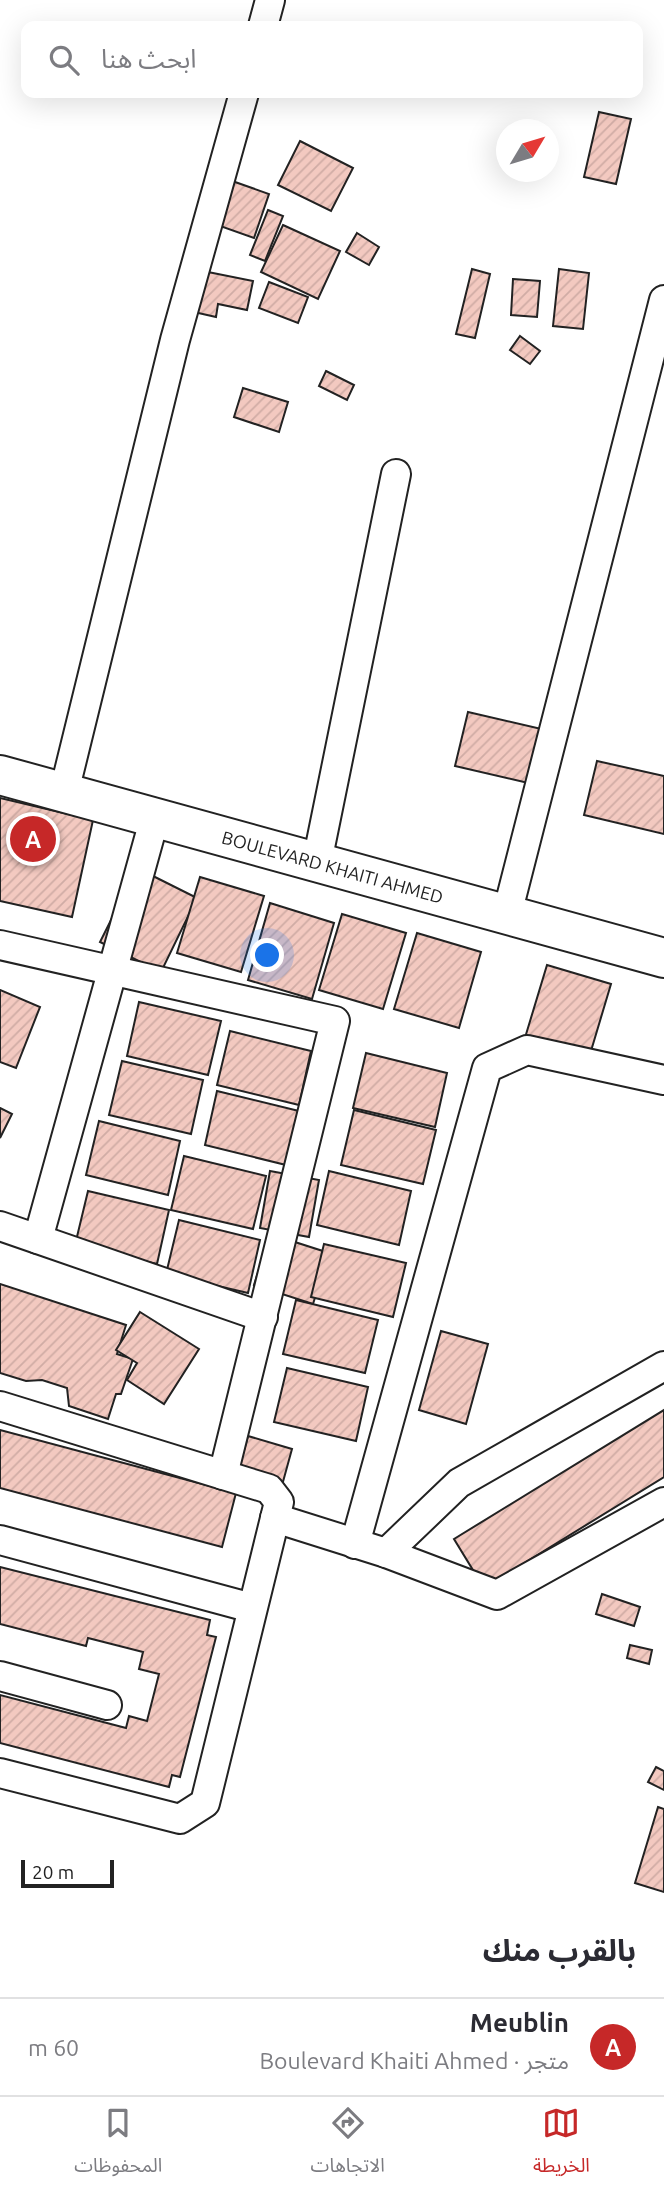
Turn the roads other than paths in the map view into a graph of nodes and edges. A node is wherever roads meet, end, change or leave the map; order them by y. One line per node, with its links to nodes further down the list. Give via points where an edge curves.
1 (270, 0): 2 (street)
2 (264, 21)
3 (243, 98): 7 (street, via 175,340)
4 (664, 299): 10 (street)
5 (396, 474): 9 (street)
6 (0, 775): 7 (highway, BOULEVARD KHAITI AHMED)
7 (64, 792): 8 (highway, BOULEVARD KHAITI AHMED)
8 (155, 817): 9 (highway, BOULEVARD KHAITI AHMED); 13 (street)
9 (317, 862): 10 (highway, BOULEVARD KHAITI AHMED)
10 (507, 914): 12 (highway, BOULEVARD KHAITI AHMED)
11 (0, 945): 13 (street)
12 (664, 958)
13 (111, 971): 16 (street); 17 (street, via 335,1021)
14 (664, 1080): 24 (street, via 527,1050 487,1068)
15 (0, 1226): 16 (street)
16 (38, 1239): 17 (street)
17 (263, 1317): 20 (street)
18 (664, 1366): 25 (street, via 459,1483)
19 (0, 1406): 20 (street)
20 (223, 1475): 22 (street, via 274,1493 279,1502)
21 (664, 1502): 25 (street, via 497,1595)
22 (275, 1518): 24 (street); 26 (street)
23 (0, 1540): 26 (street)
24 (355, 1544): 25 (street)
25 (386, 1553)
26 (253, 1608): 29 (street, via 205,1802 195,1812 180,1819)
27 (0, 1676): 28 (street)
28 (107, 1705)
29 (0, 1773)

